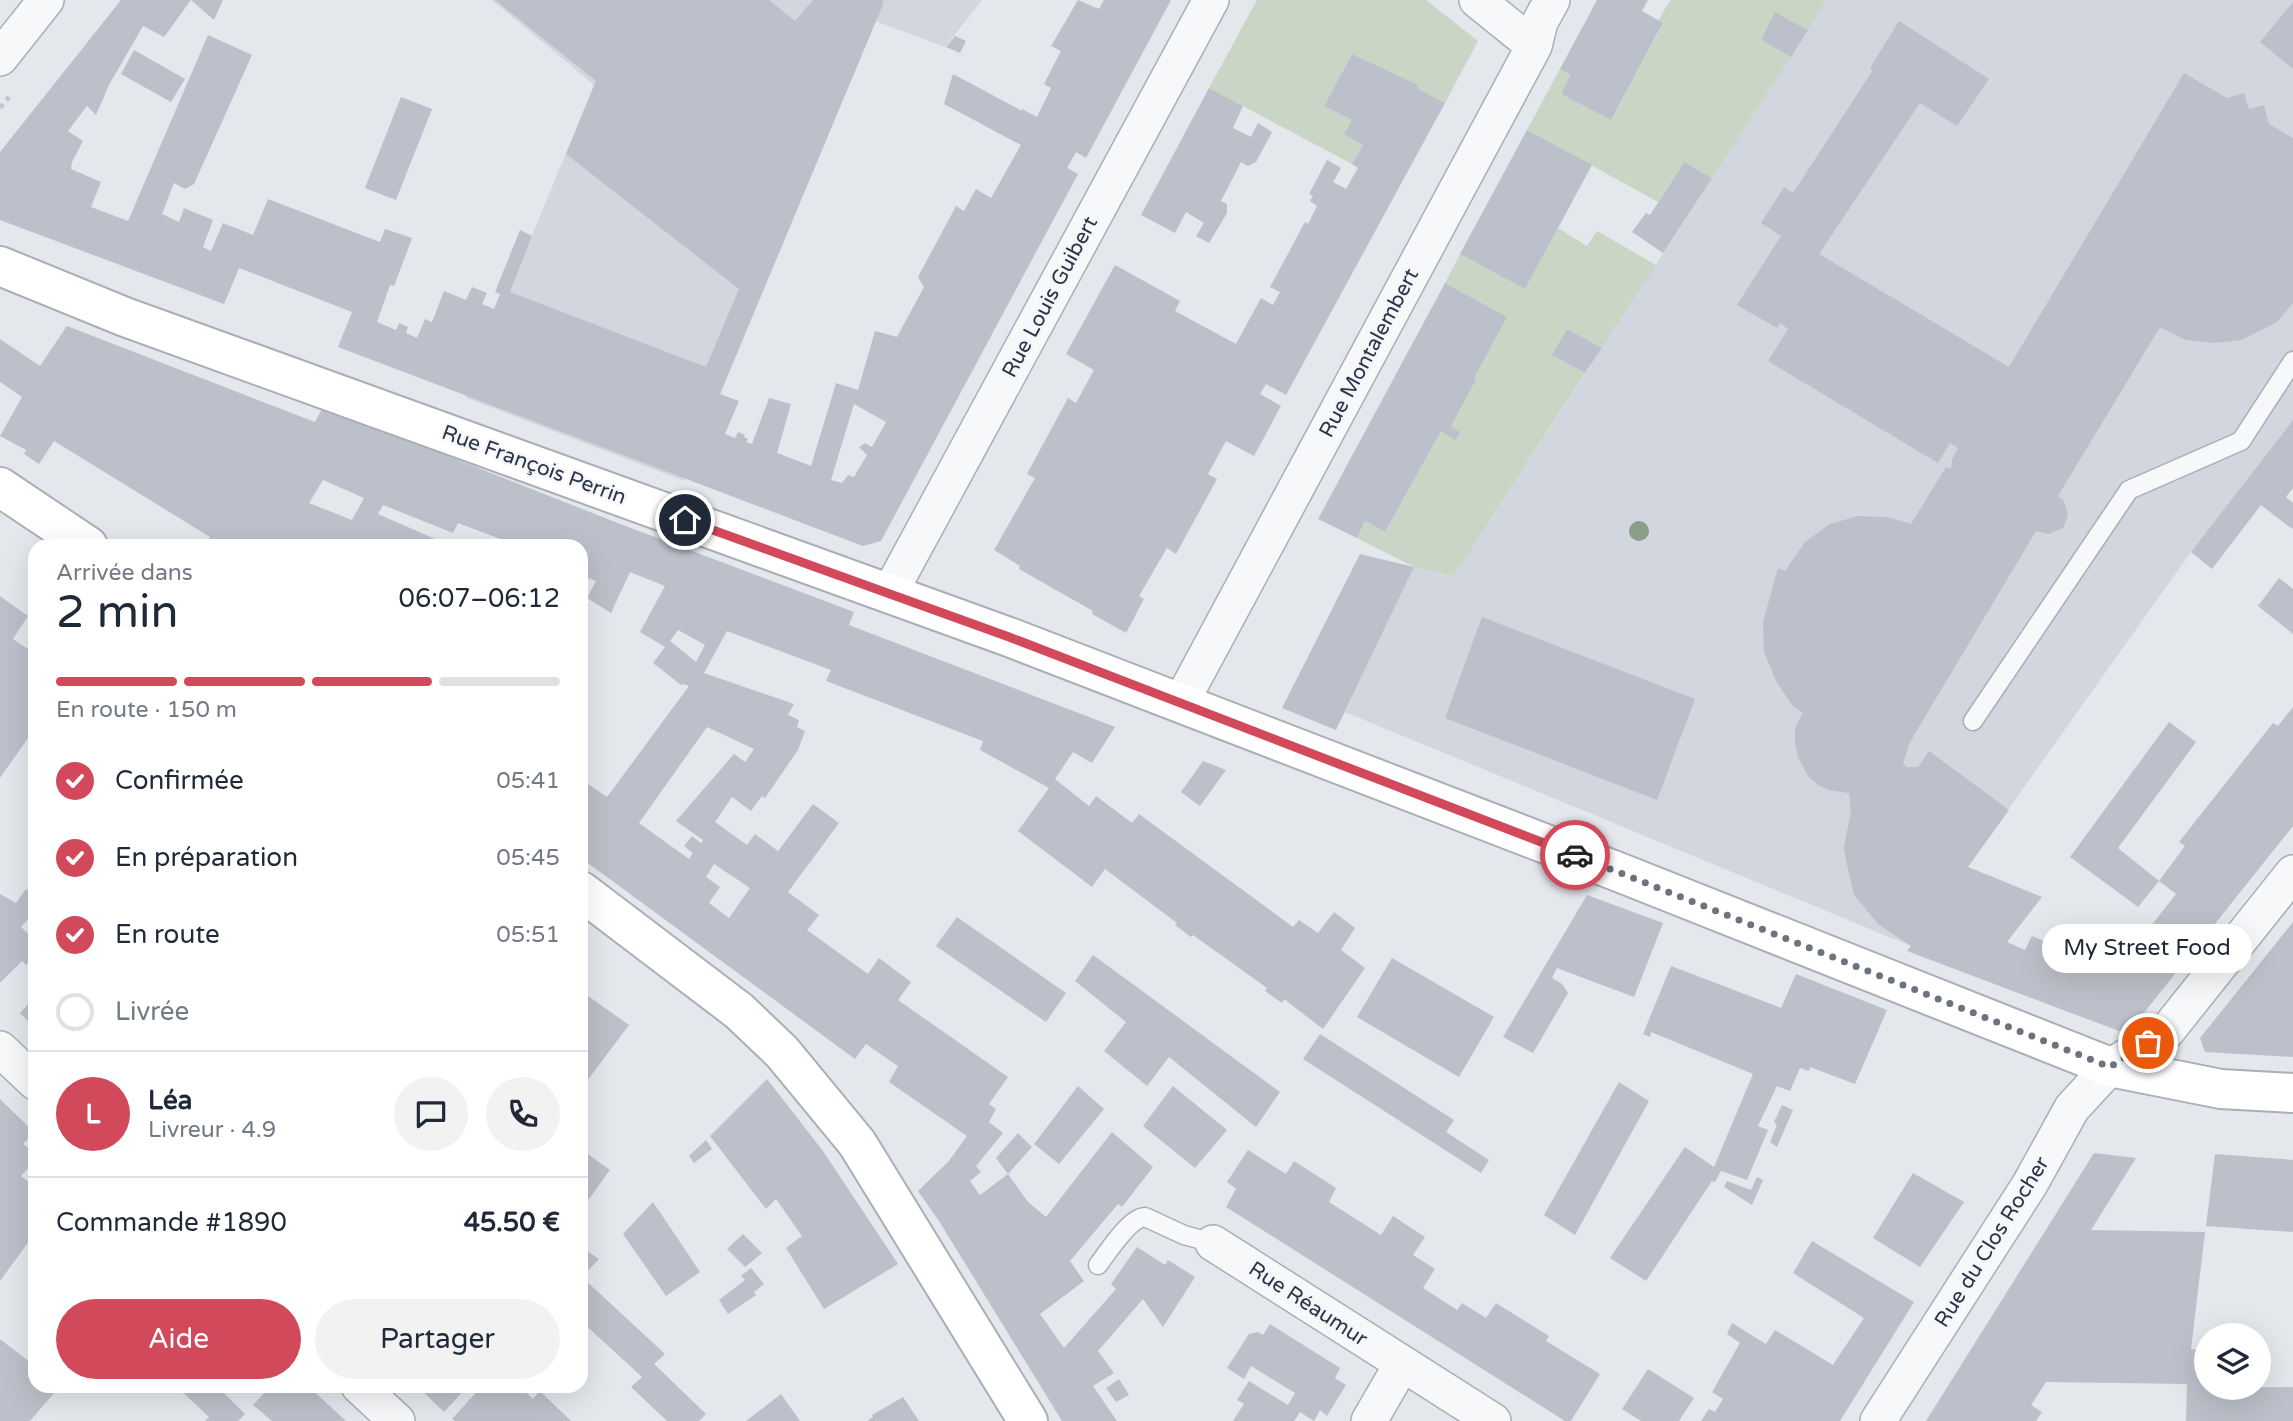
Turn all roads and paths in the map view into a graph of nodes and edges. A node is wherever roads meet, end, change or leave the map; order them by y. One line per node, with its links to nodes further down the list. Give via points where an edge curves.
1 (46, 0): 6 (street)
2 (1211, 0): 11 (street, Rue Louis Guibert)
3 (1478, 0): 5 (street)
4 (1552, 0): 5 (street, Rue Montalembert)
5 (1534, 46): 12 (street, Rue Montalembert)
6 (0, 58)
7 (0, 267): 11 (main road, Rue François Perrin, via 125,317)
8 (2293, 360): 13 (lane, via 2241,441 2129,491)
9 (0, 487): 10 (main road)
10 (78, 539)
11 (889, 594): 12 (main road, Rue François Perrin)
12 (1180, 704): 17 (main road, Rue François Perrin)
13 (1973, 721)
14 (2293, 873): 17 (street, Rue du Clos Rocher, via 2167,1031)
15 (588, 896): 25 (main road, via 739,1011 782,1052 857,1143)
16 (0, 1049): 18 (street)
17 (2110, 1067): 19 (main road, Rue François Perrin, via 2221,1089); 28 (street, Rue du Clos Rocher, via 2073,1108 2030,1184)
18 (28, 1075)
19 (2293, 1093)
20 (1213, 1243): 21 (lane, via 1139,1217); 22 (street, Rue Réaumur)
21 (1098, 1265)
22 (1402, 1364): 26 (street); 27 (street, Rue Réaumur)
23 (367, 1393): 24 (street)
24 (397, 1421)
25 (1028, 1421)
26 (1369, 1421)
27 (1493, 1421)
28 (1878, 1421)

